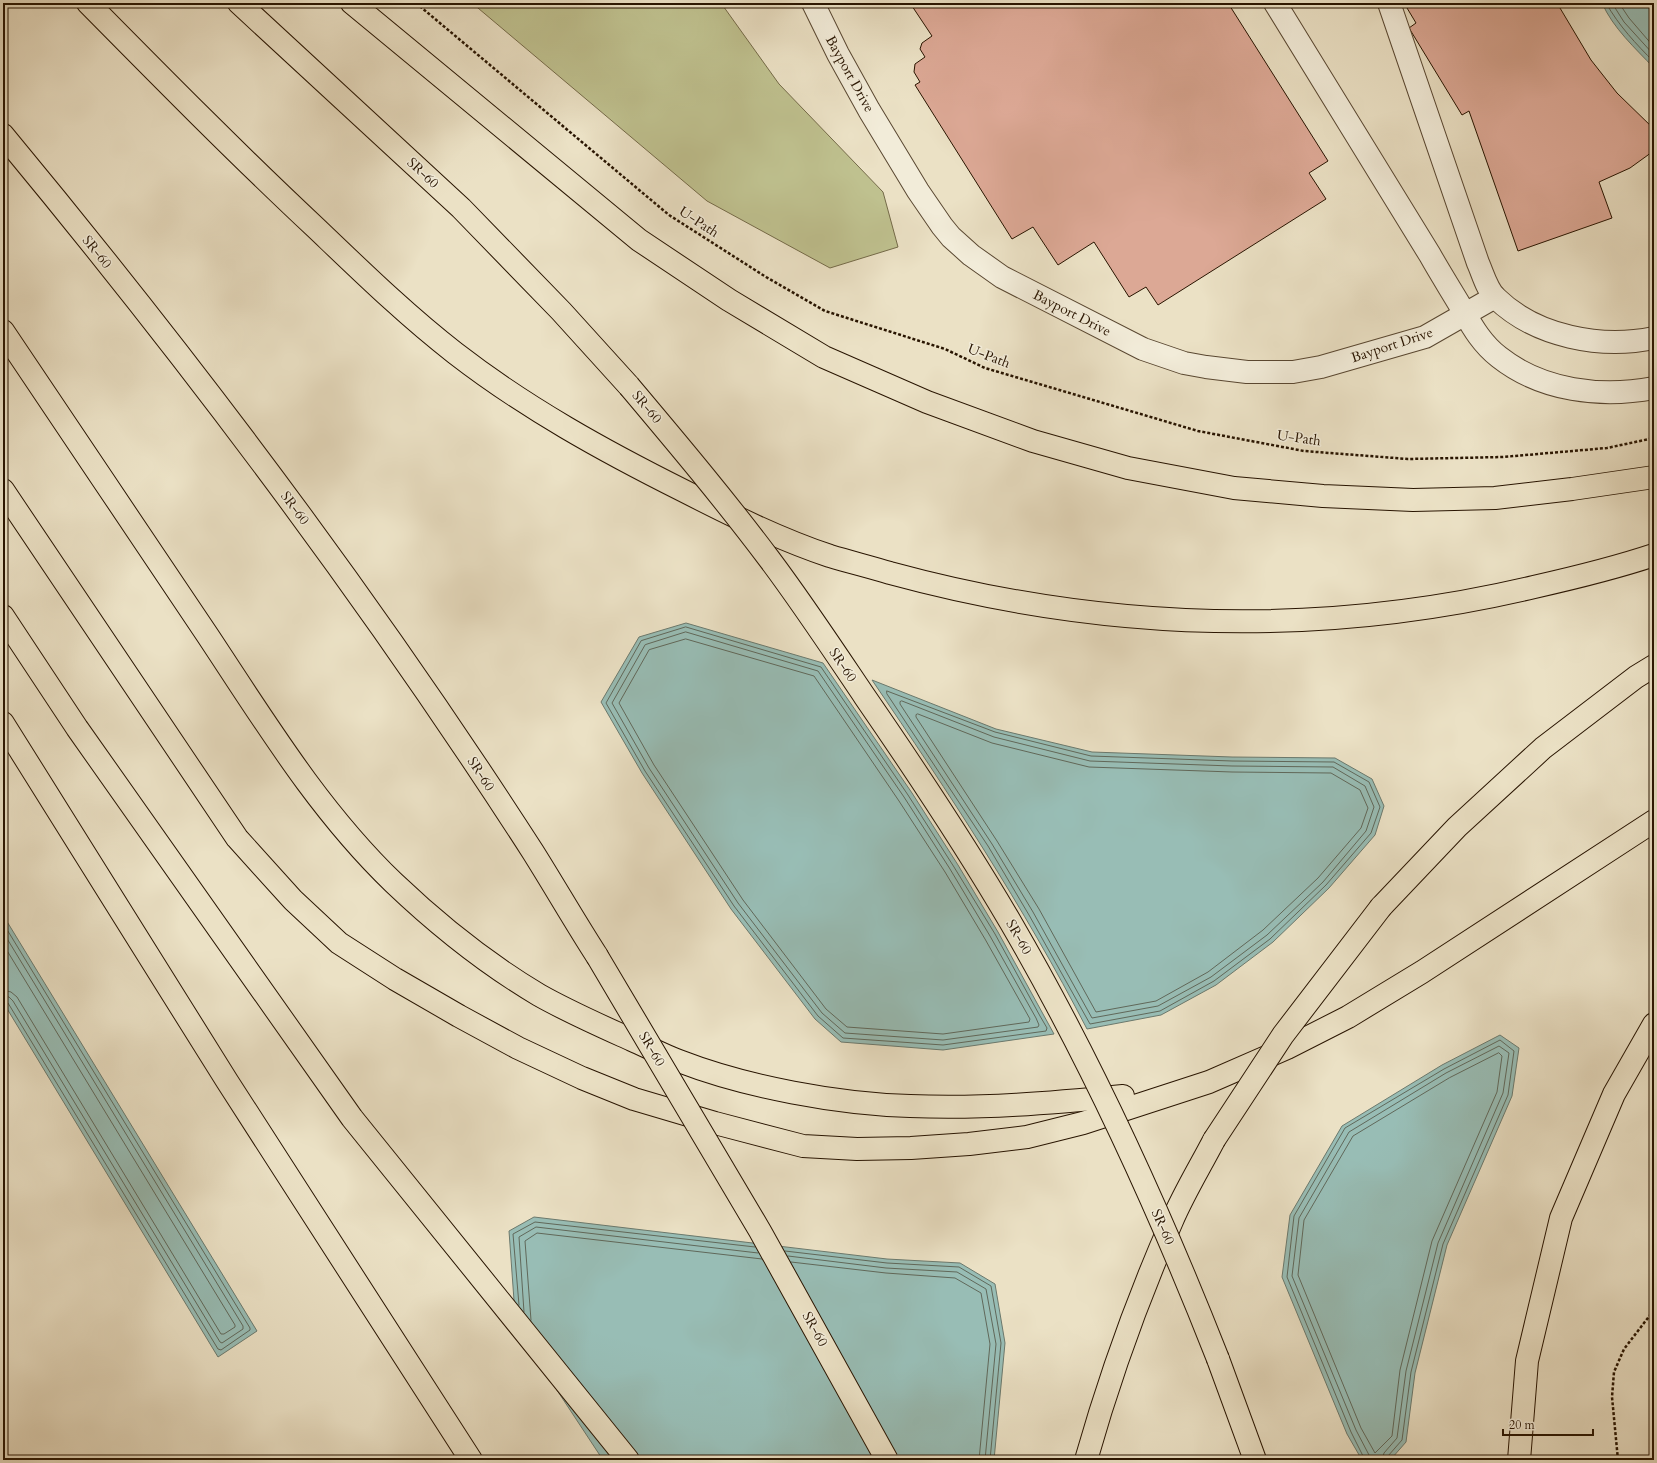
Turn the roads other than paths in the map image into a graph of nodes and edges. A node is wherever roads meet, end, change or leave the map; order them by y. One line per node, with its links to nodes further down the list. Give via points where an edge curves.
1 (88, 3): 15 (highway, via 225,142 395,304 456,354 568,430 621,460 772,534 831,556 931,584 1063,609 1134,618 1267,621 1413,611 1505,594 1624,565)
2 (239, 3): 26 (highway, SR-60 / SR-60, bridge, via 461,208 561,311 630,386 770,560 925,784 1012,924 1051,994 1130,1152 1168,1237 1218,1358)
3 (352, 3): 13 (highway, via 640,240 728,300 824,356 934,405 1033,441 1120,466 1234,488 1323,496 1413,500 1495,498)
4 (812, 3): 9 (street, Bayport Drive, via 869,110 922,197 951,236 971,255 1002,277 1130,343 1177,361 1206,367 1247,372 1293,372 1321,367 1425,337)
5 (1275, 3): 9 (street)
6 (1389, 3): 8 (street, via 1478,263)
7 (3, 135): 24 (highway, SR-60 / SR-60, bridge, via 237,430 311,529 459,741 597,956 760,1231)
8 (1495, 297): 9 (street, Bayport Drive); 11 (street, via 1529,322 1574,338 1636,342)
9 (1465, 315): 12 (street, via 1473,330 1488,348 1513,367 1542,381 1586,392 1633,392)
10 (3, 330): 21 (highway, via 263,722 338,822 388,878 454,936 539,995 586,1020 679,1061 719,1075 782,1090 843,1100 906,1106 976,1107 1148,1093)
11 (1654, 338)
12 (1654, 388)
13 (1654, 477)
14 (3, 490): 21 (highway, via 237,838 292,900 339,943 395,979 518,1048 582,1078 642,1101 715,1123 803,1146 857,1149 969,1144 1027,1137 1084,1123)
15 (1654, 555)
16 (3, 616): 23 (highway, via 77,728 352,1118)
17 (1654, 666): 25 (highway, bridge, via 1543,748 1457,827 1381,907 1283,1035 1214,1140 1172,1220 1137,1307 1098,1416)
18 (3, 723): 22 (highway, via 227,1081)
19 (1654, 821): 21 (highway, via 1422,972 1348,1017 1287,1048)
20 (1654, 1024): 27 (highway, via 1614,1094 1562,1218 1527,1361)
21 (1209, 1082)
22 (472, 1460)
23 (628, 1460)
24 (887, 1460)
25 (1086, 1460)
26 (1255, 1460)
27 (1519, 1460)

